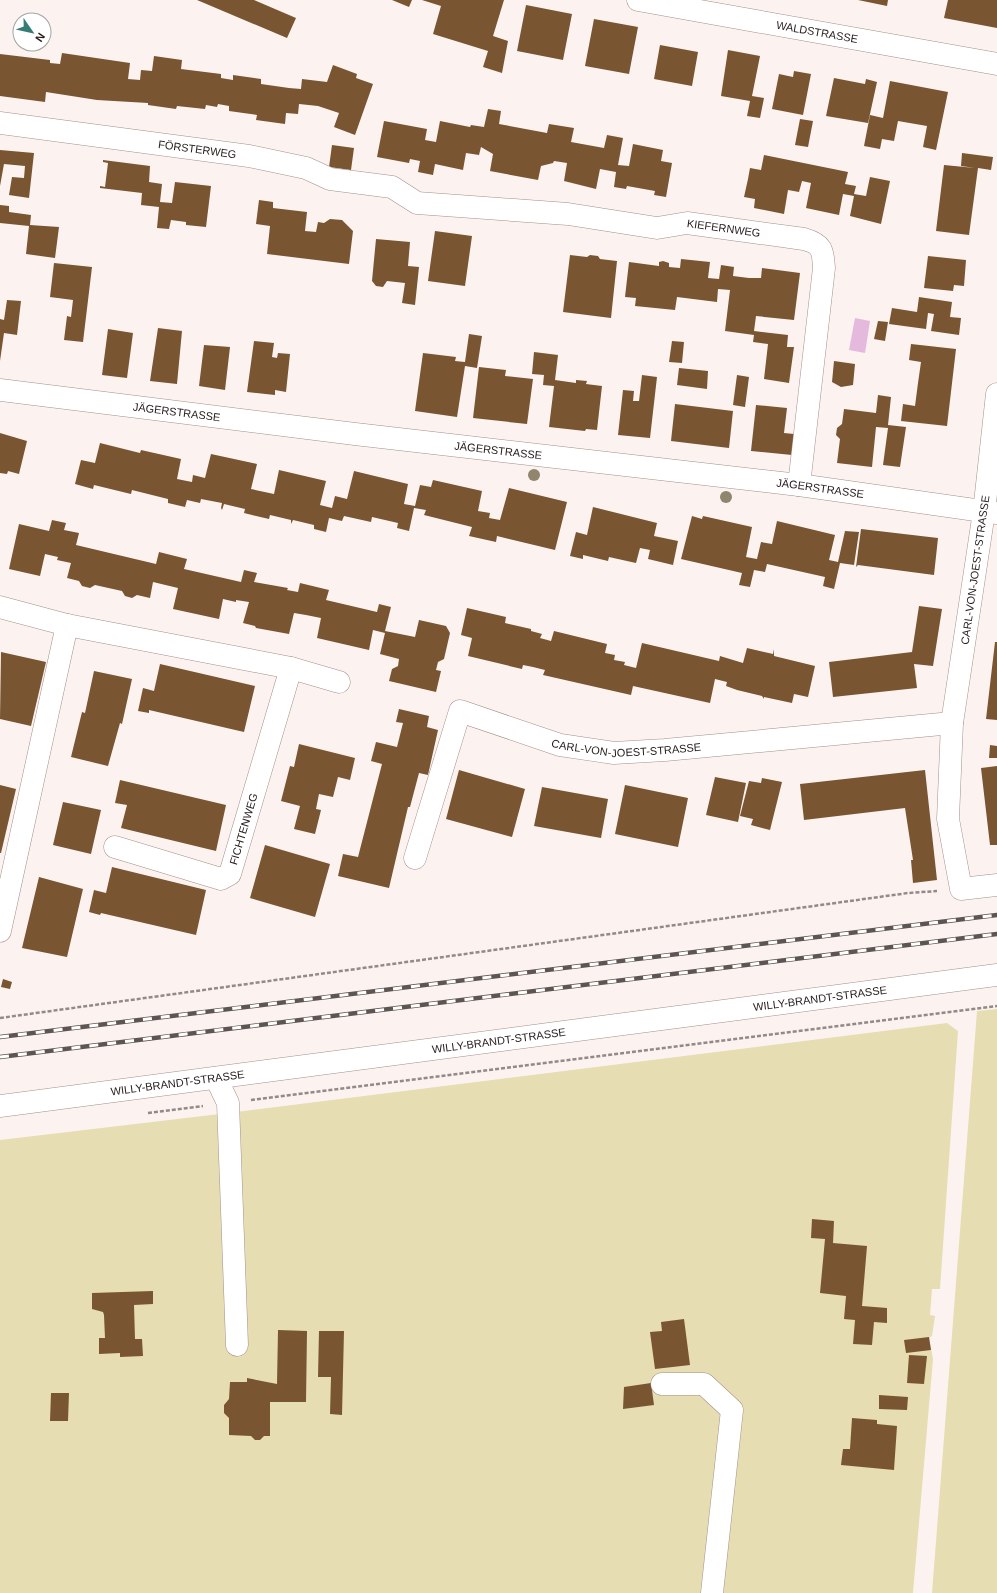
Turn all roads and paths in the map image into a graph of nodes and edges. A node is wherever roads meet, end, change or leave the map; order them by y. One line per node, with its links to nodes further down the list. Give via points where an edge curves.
1 (638, 0): 2 (street, WALDSTRASSE)
2 (997, 64)
3 (0, 123): 4 (street, FÖRSTERWEG, via 249,156 306,168 330,179)
4 (392, 187): 7 (street, KIEFERNWEG, via 417,203 568,214 657,228 687,223 814,242 824,256 824,268)
5 (0, 390): 7 (street, JÄGERSTRASSE)
6 (997, 394): 8 (street, CARL-VON-JOEST-STRASSE)
7 (799, 485): 8 (street, JÄGERSTRASSE)
8 (990, 512): 13 (street, CARL-VON-JOEST-STRASSE)
9 (0, 607): 10 (street)
10 (66, 625): 11 (street); 18 (street)
11 (292, 668): 12 (street); 14 (street, FICHTENWEG, via 230,874 220,879)
12 (339, 682)
13 (952, 723): 15 (street, CARL-VON-JOEST-STRASSE, via 614,753 560,745 460,711); 16 (street, CARL-VON-JOEST-STRASSE, via 948,818 961,889)
14 (115, 847)
15 (415, 858)
16 (997, 885)
17 (908, 893): 21 (path)
18 (0, 931)
19 (997, 975): 22 (street, WILLY-BRANDT-STRASSE)
20 (997, 1006): 23 (path)
21 (0, 1018)
22 (216, 1078): 23 (street); 24 (street, WILLY-BRANDT-STRASSE)
23 (228, 1103): 25 (path); 26 (street)
24 (0, 1106)
25 (141, 1114)
26 (237, 1345)
27 (662, 1384): 28 (street, via 704,1384 732,1410)
28 (712, 1593)

